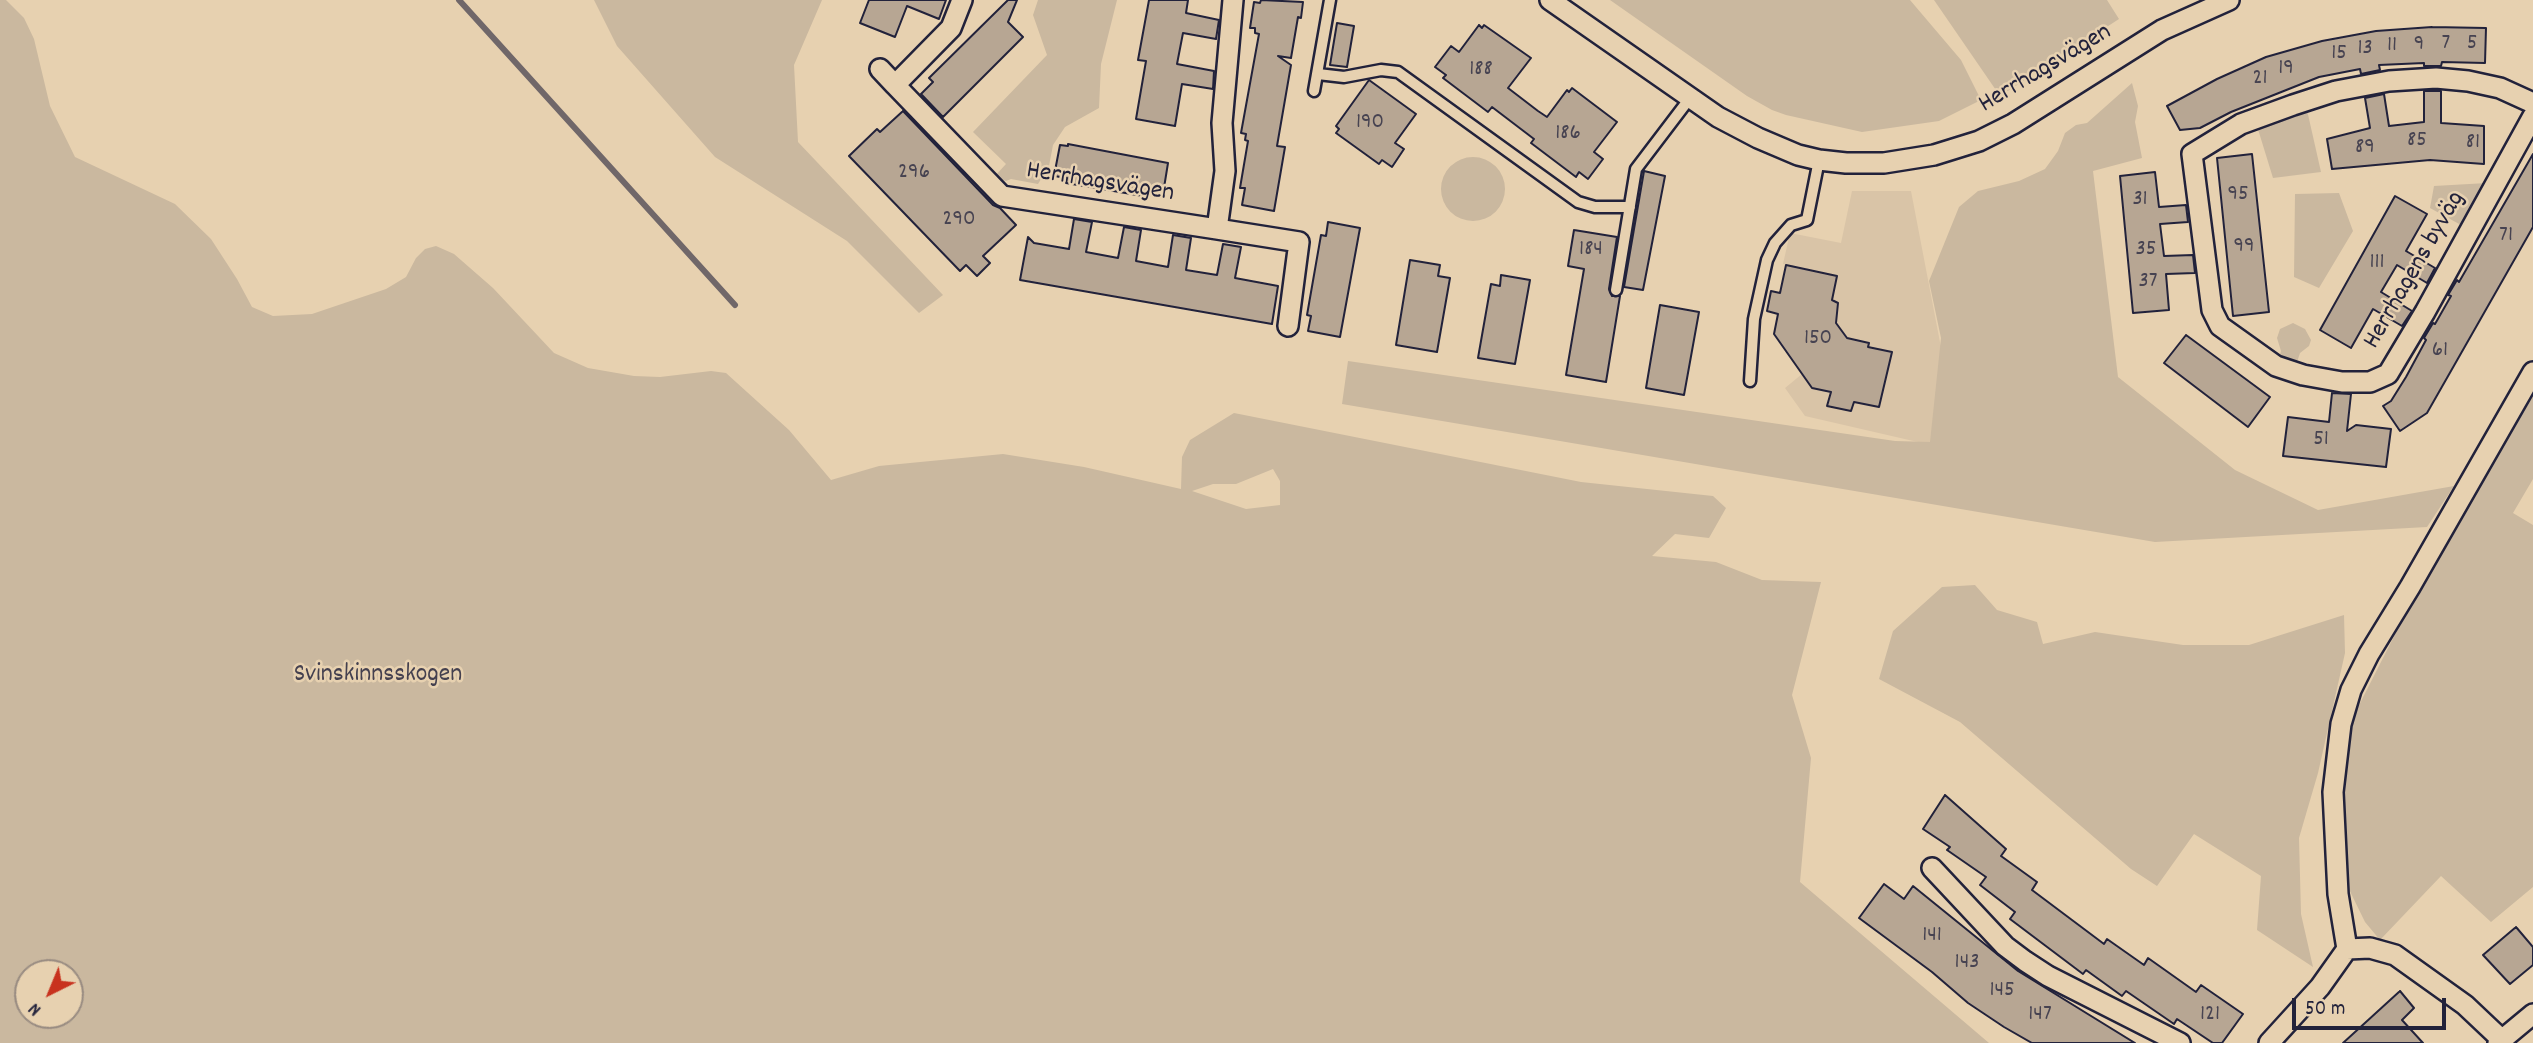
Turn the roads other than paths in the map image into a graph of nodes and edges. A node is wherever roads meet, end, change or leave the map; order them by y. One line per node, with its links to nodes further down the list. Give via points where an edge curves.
1 (962, 0): 8 (street, via 951,28)
2 (1233, 0): 15 (street, via 1222,123 1225,171)
3 (1330, 0): 7 (lane)
4 (1550, 0): 10 (street, Herrhagsvägen)
5 (2229, 0): 13 (street, Herrhagsvägen, via 2162,30 1979,141 1884,163)
6 (880, 69): 8 (street, Herrhagsvägen)
7 (1318, 74): 9 (lane); 14 (lane, via 1344,77 1394,70 1578,202 1595,208)
8 (895, 85): 15 (street, Herrhagsvägen, via 1002,195)
9 (1314, 91)
10 (1690, 98): 13 (street, Herrhagsvägen, via 1758,138); 14 (lane, via 1636,169)
11 (2533, 103): 12 (street, Herrhagens byväg, via 2500,88 2468,81 2389,81 2336,91 2241,124 2192,153 2212,310 2220,326 2276,366 2303,376 2370,382 2388,374)
12 (2533, 116)
13 (1818, 160): 19 (lane, via 1807,220 1791,225 1767,260 1754,319)
14 (1630, 207): 16 (lane)
15 (1217, 229): 17 (street, Herrhagsvägen, via 1299,242)
16 (1616, 290)
17 (1288, 326)
18 (2533, 372): 21 (street, via 2351,690 2341,724 2333,792 2338,894)
19 (1750, 382)
20 (1932, 868): 24 (street, via 2005,946 2025,961)
21 (2347, 949): 23 (street, via 2370,948 2395,955 2465,1005); 25 (street)
22 (2533, 1014): 23 (street)
23 (2500, 1041)
24 (2180, 1043)
25 (2269, 1043)

